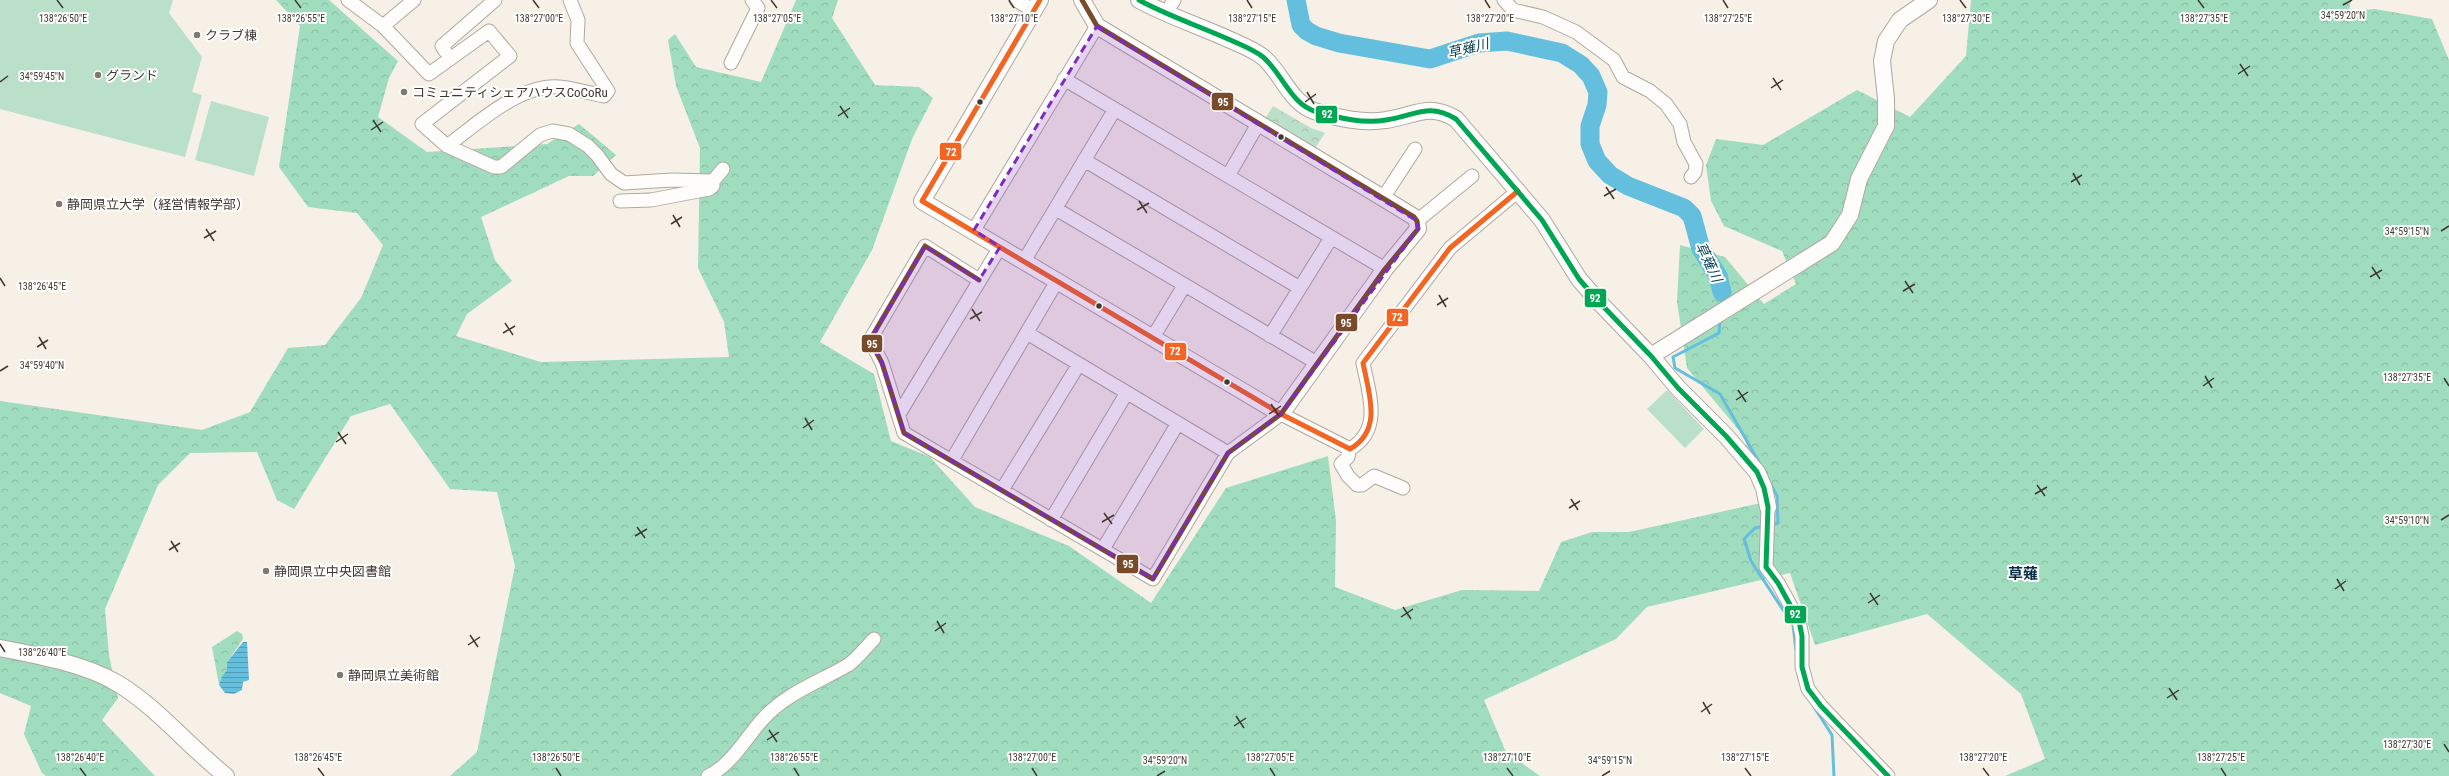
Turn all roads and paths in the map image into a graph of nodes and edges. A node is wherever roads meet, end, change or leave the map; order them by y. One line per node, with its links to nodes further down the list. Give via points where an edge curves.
1 (348, 0): 13 (street)
2 (414, 0): 13 (street)
3 (495, 0): 15 (street, via 442,46)
4 (570, 0): 20 (street, via 578,20 577,43 608,91 604,96 557,87 533,90 504,104)
5 (752, 0): 16 (street, via 758,8)
6 (1016, 0): 11 (street)
7 (1082, 0): 14 (street)
8 (1139, 0): 12 (street)
9 (1504, 0): 26 (street, via 1513,10 1542,17 1576,32 1614,60 1623,77 1650,91 1666,104 1680,124 1684,142 1696,164)
10 (1929, 0): 45 (street, via 1900,20 1886,41 1882,62 1886,126 1859,179 1850,215 1832,243)
11 (1037, 6): 33 (street, via 922,201)
12 (1171, 6): 28 (street, via 1262,56 1295,98 1302,105 1316,111 1353,120 1386,120 1430,109 1446,113 1460,124)
13 (383, 26): 20 (street, via 429,74 489,31 510,56 422,124)
14 (1097, 26): 17 (street); 19 (street)
15 (445, 51)
16 (731, 63)
17 (1064, 79): 18 (street); 33 (street)
18 (1115, 109): 22 (street); 24 (street)
19 (1258, 124): 24 (street); 29 (street)
20 (447, 146): 27 (street, via 494,167 501,167 540,135 552,131 569,134 588,146 611,174 624,183)
21 (1415, 149): 29 (street)
22 (1084, 160): 31 (street); 41 (street)
23 (722, 170): 27 (street)
24 (1228, 176): 34 (street)
25 (1472, 176): 32 (street)
26 (1691, 177)
27 (713, 181): 30 (street, via 713,186 709,189 652,200)
28 (1518, 191): 45 (street, via 1542,220 1580,279); 52 (street, via 1450,248 1363,363 1372,409 1370,424 1361,443)
29 (1384, 198): 32 (street)
30 (620, 202)
31 (1056, 209): 36 (street); 40 (street)
32 (1418, 221): 37 (street, via 1418,228)
33 (974, 230): 35 (street)
34 (1331, 238): 37 (street); 41 (street)
35 (1000, 247): 36 (street); 38 (street)
36 (1024, 261): 39 (street)
37 (1385, 269): 46 (street)
38 (979, 280): 49 (street); 49 (street, via 924,246 870,340 882,363)
39 (1057, 281): 42 (street); 44 (street)
40 (1184, 286): 43 (street); 44 (street)
41 (1300, 288): 43 (street)
42 (1027, 332): 47 (street); 54 (street)
43 (1270, 336): 46 (street)
44 (1153, 337): 50 (street)
45 (1651, 356): 57 (street, via 1757,472 1764,488)
46 (1317, 363): 50 (street)
47 (1079, 364): 48 (street); 56 (street)
48 (1126, 394): 51 (street); 58 (street)
49 (899, 414): 54 (street, via 904,433)
50 (1281, 414): 52 (street); 53 (street)
51 (1178, 423): 53 (street); 59 (street)
52 (1350, 449): 55 (street, via 1348,457 1341,464 1348,476 1358,485 1374,476)
53 (1228, 452): 59 (street, via 1153,579)
54 (952, 460): 56 (street)
55 (1403, 488)
56 (1002, 490): 58 (street)
57 (1768, 508): 64 (street, via 1766,567 1786,595 1799,622 1804,681 1821,706)
58 (1052, 520): 59 (street)
59 (1103, 549)
60 (874, 640): 63 (street, via 849,664 785,699 763,718 742,746)
61 (0, 648): 62 (street, via 79,668 116,682)
62 (226, 776)
63 (708, 776)
64 (1888, 776)

